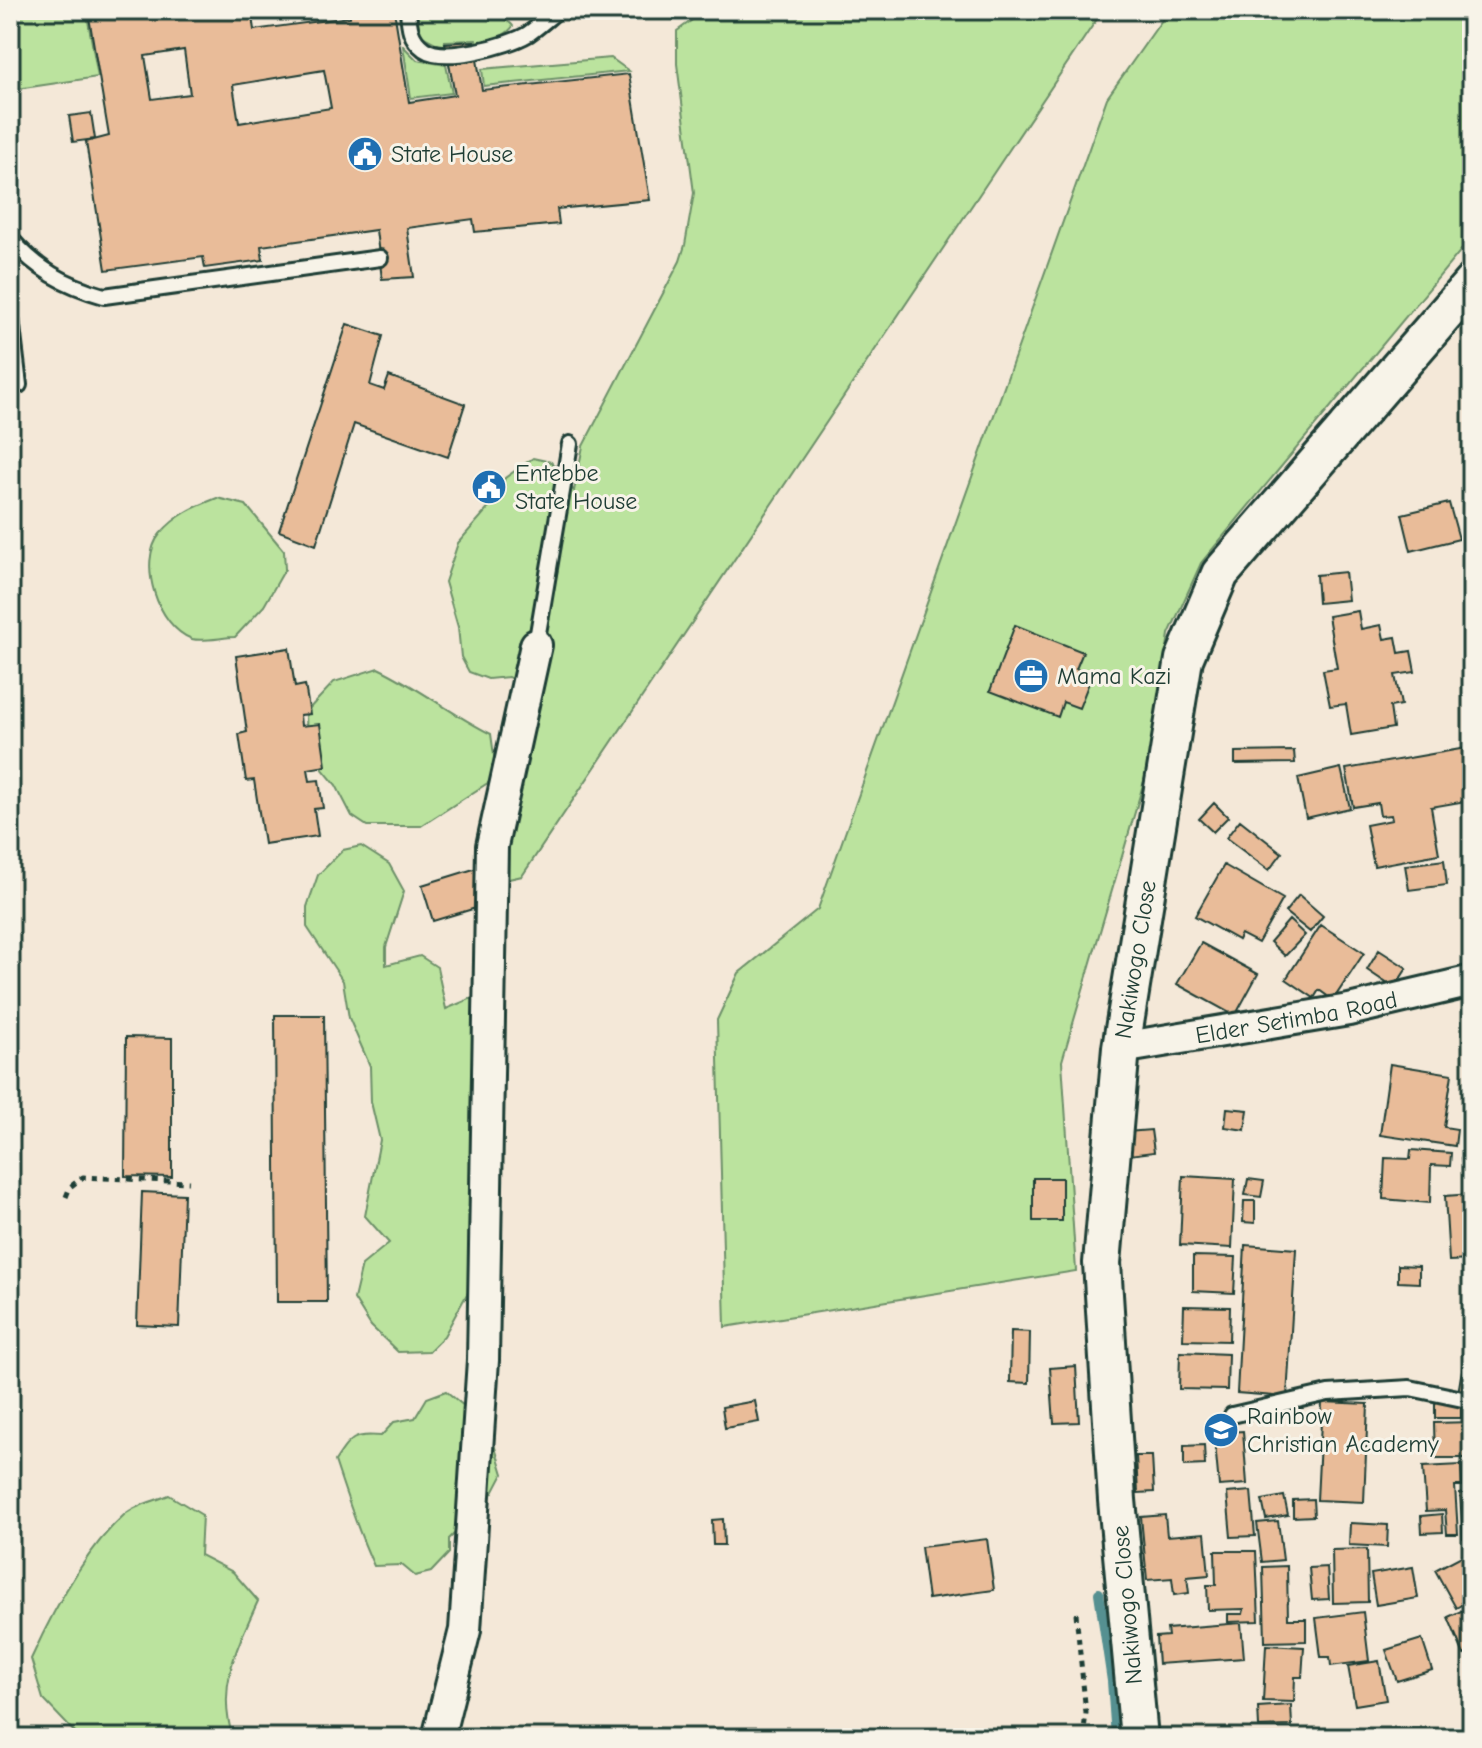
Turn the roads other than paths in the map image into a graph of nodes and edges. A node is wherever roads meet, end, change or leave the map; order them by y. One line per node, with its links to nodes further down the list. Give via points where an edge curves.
1 (408, 10): 2 (lane, via 416,42 433,54 447,54 505,45)
2 (558, 10)
3 (10, 238): 4 (lane, via 45,271 71,287 104,296)
4 (380, 258)
5 (1472, 283): 11 (street, Nakiwogo Close, via 1220,574 1200,616 1184,659)
6 (10, 310): 7 (lane)
7 (19, 385)
8 (570, 444): 9 (lane)
9 (536, 645): 14 (street, via 492,846 483,1360 465,1630)
10 (1472, 981): 11 (street, Elder Setimba Road, via 1349,1010)
11 (1121, 1048): 15 (street, Nakiwogo Close, via 1102,1263)
12 (1472, 1401): 13 (lane, via 1410,1388 1342,1392)
13 (1232, 1415)
14 (438, 1738)
15 (1139, 1738)

